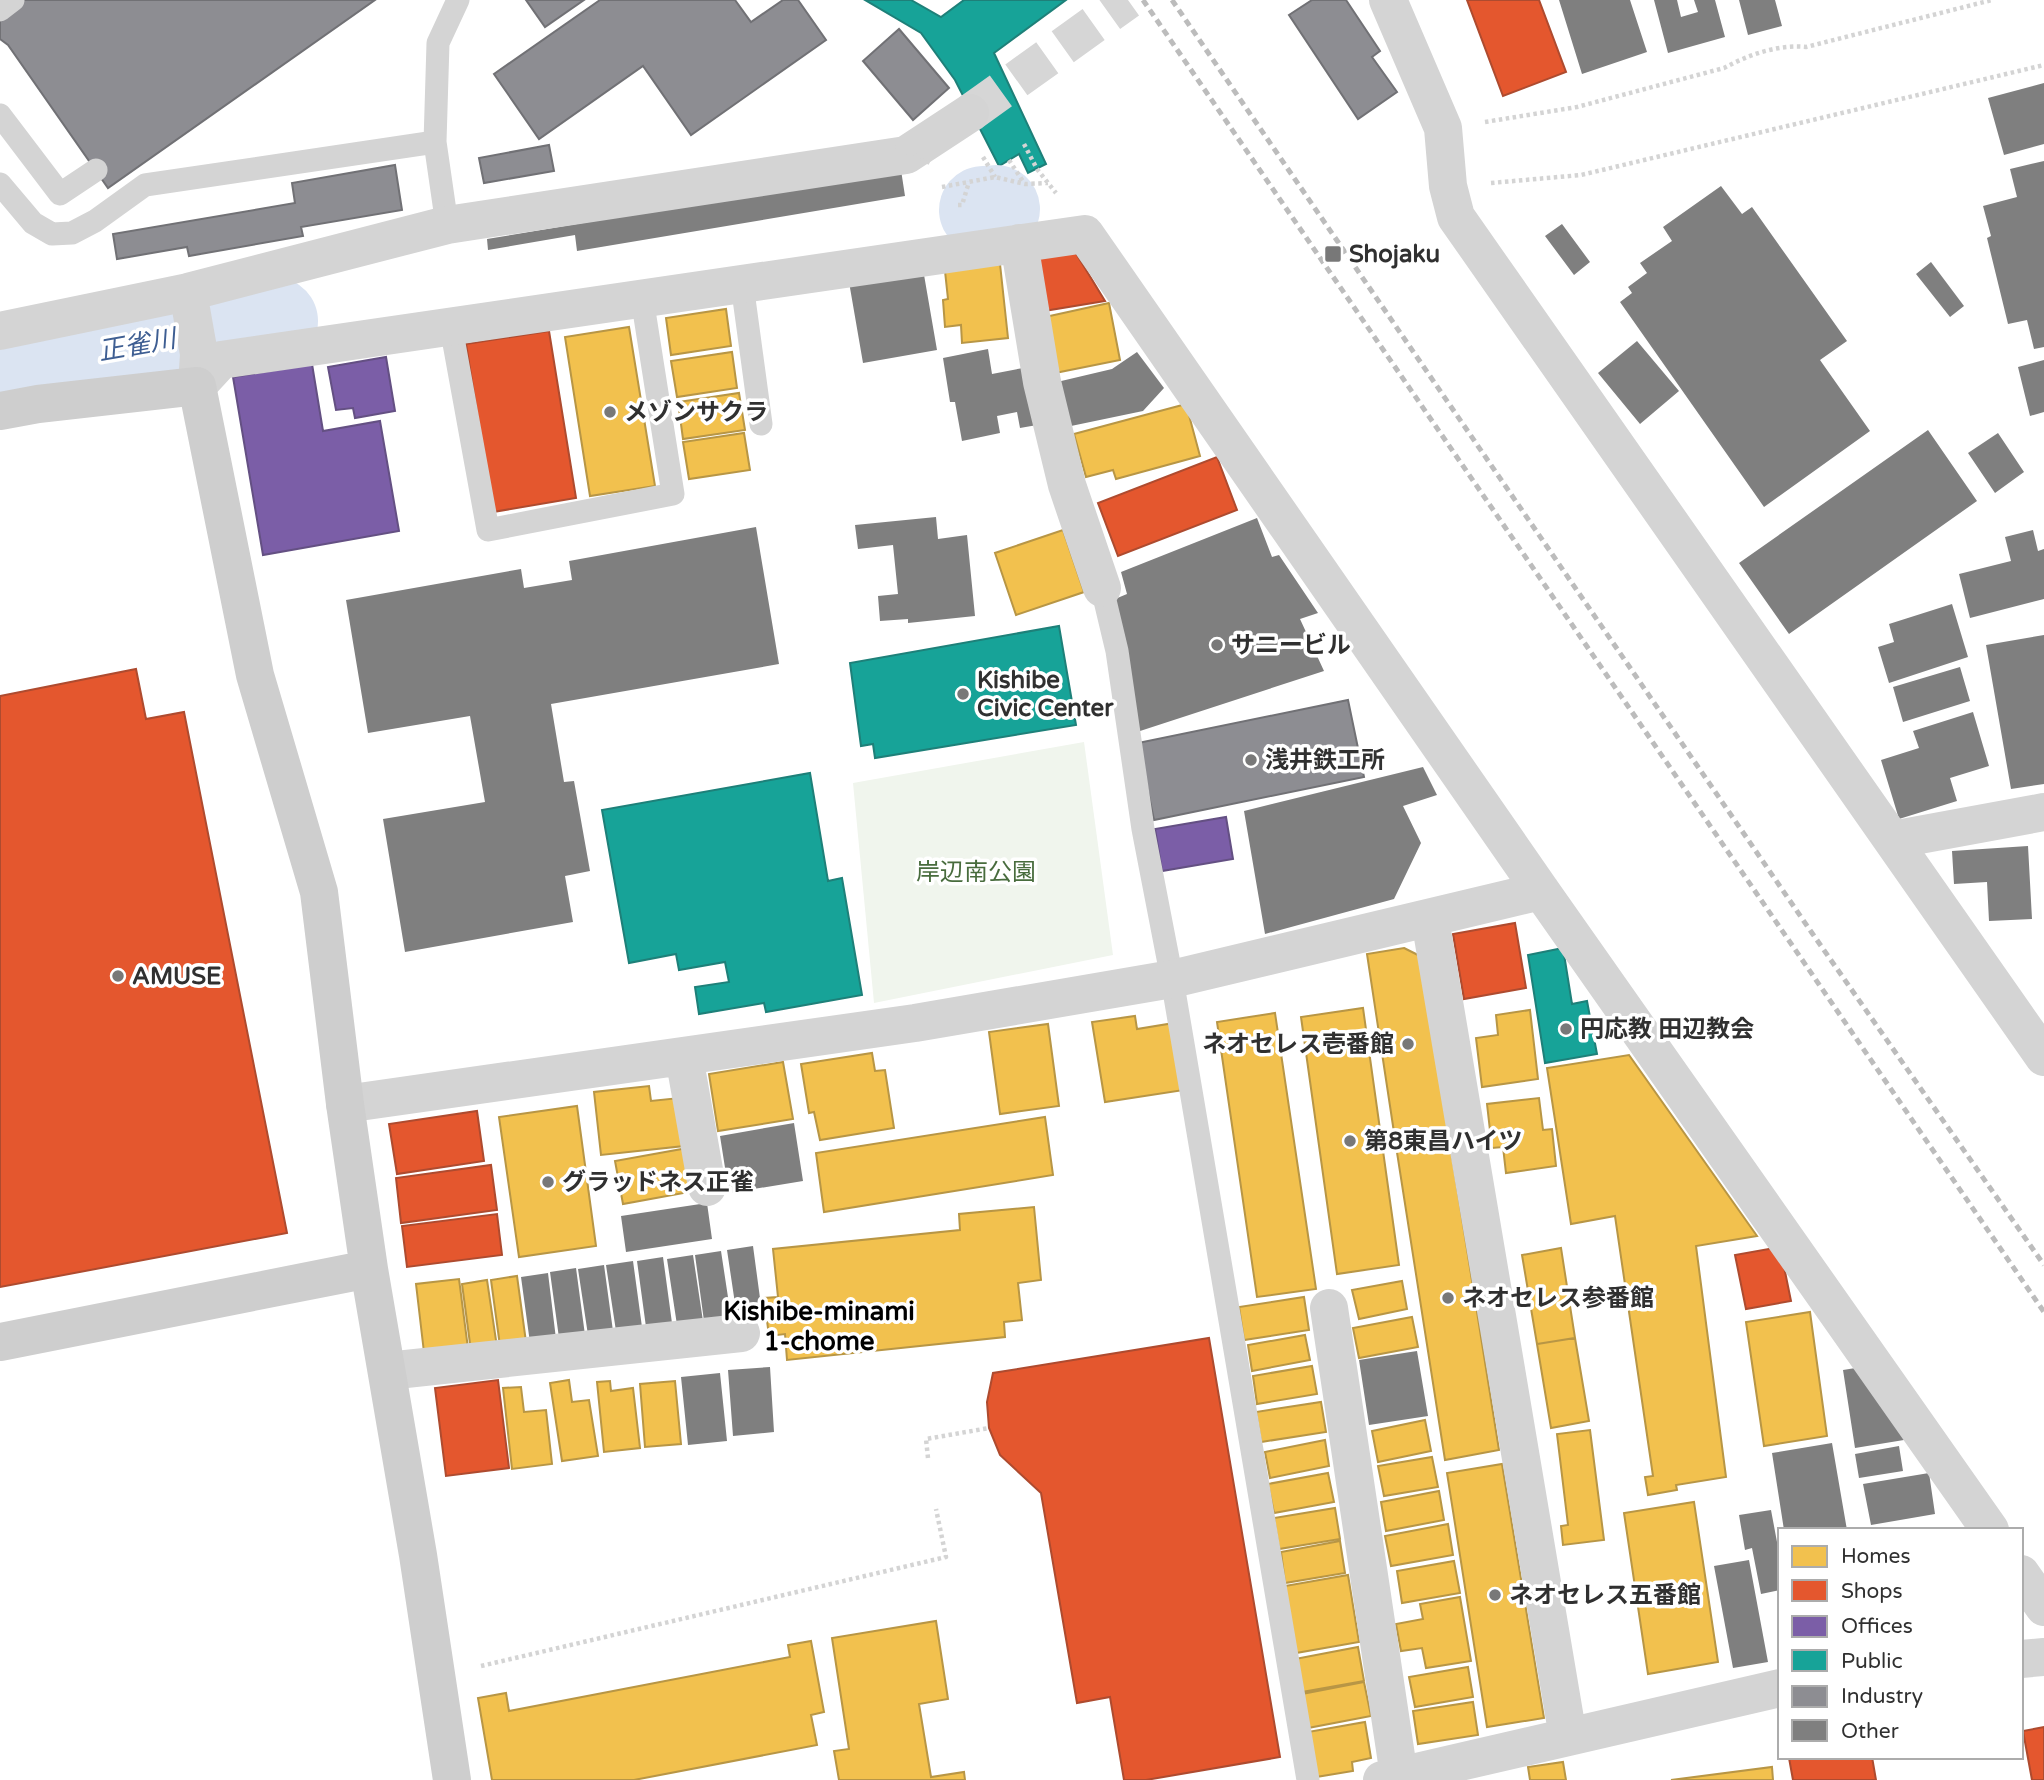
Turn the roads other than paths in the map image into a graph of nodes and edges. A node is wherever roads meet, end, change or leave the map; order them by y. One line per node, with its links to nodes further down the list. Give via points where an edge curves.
1 (13, 0): 4 (lane)
2 (458, 0): 7 (lane, via 438,43)
3 (1388, 0): 22 (street, via 1443,128 1456,217)
4 (0, 10)
5 (971, 113): 10 (street, via 906,155)
6 (0, 116): 8 (lane, via 60,194)
7 (435, 142): 9 (lane, via 145,185 72,233 52,234 33,223); 10 (lane)
8 (96, 170)
9 (0, 184)
10 (447, 226): 14 (street)
11 (1019, 243): 12 (street); 20 (street, via 1042,382 1064,472); 23 (street, via 1085,234)
12 (742, 284): 13 (street); 19 (lane)
13 (642, 298): 15 (street); 15 (lane, via 673,494 488,530)
14 (190, 302): 16 (street); 17 (street)
15 (451, 327): 17 (street, via 222,360)
16 (0, 331)
17 (198, 370): 18 (street); 28 (street, via 255,674 319,892)
18 (0, 411)
19 (761, 424)
20 (1102, 588): 25 (lane)
21 (2044, 813): 22 (street)
22 (1892, 840): 27 (street)
23 (1541, 891): 24 (street); 35 (street)
24 (1430, 919): 25 (street); 41 (street)
25 (1172, 979): 26 (street); 44 (lane)
26 (684, 1056): 28 (street); 29 (street)
27 (2044, 1057)
28 (345, 1104): 30 (street)
29 (707, 1187)
30 (369, 1269): 33 (street); 34 (street)
31 (1329, 1308): 42 (street)
32 (741, 1333): 34 (street)
33 (0, 1342)
34 (387, 1371): 43 (street)
35 (1989, 1528)
36 (2023, 1577): 37 (street)
37 (2044, 1607)
38 (2044, 1657): 39 (street)
39 (2023, 1659)
40 (1778, 1688): 41 (street)
41 (1568, 1737): 42 (street)
42 (1391, 1778)
43 (452, 1780)
44 (1308, 1780)

